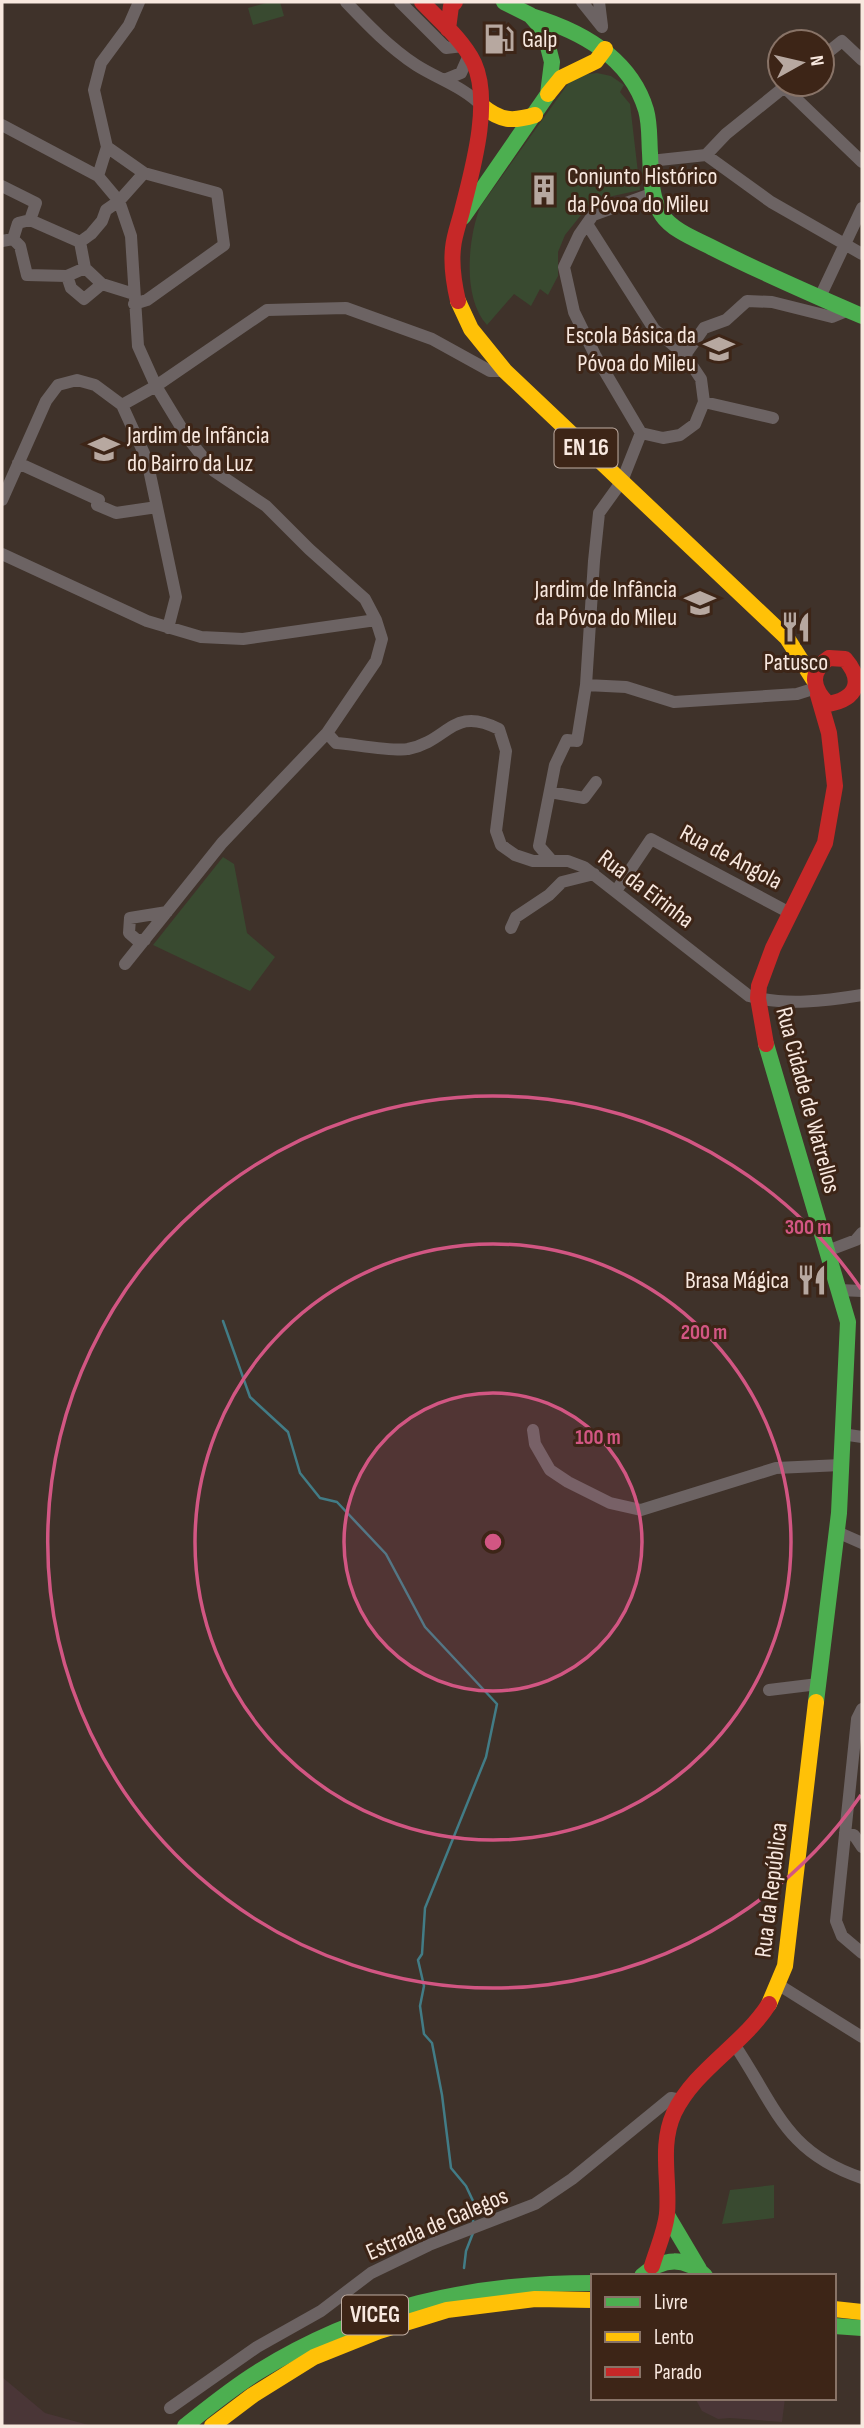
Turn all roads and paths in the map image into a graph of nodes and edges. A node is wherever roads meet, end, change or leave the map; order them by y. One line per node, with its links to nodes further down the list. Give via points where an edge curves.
1 (139, 2): 21 (street, via 129,25 101,63 94,90)
2 (346, 2): 14 (street, via 382,39)
3 (400, 2): 12 (street, via 446,48)
4 (422, 2): 9 (main road, EN 16)
5 (455, 2): 9 (main road)
6 (582, 2): 10 (street)
7 (599, 2): 10 (street)
8 (519, 7): 10 (main road); 15 (main road, EN 16, via 543,32 552,50); 19 (main road, EN 16, via 540,41 545,60)
9 (448, 29): 12 (main road, EN 16)
10 (603, 37): 15 (main road, via 596,61 561,78); 24 (main road, via 631,76 646,110)
11 (836, 46): 13 (street, via 842,41)
12 (466, 51): 14 (street, via 461,73); 18 (main road, EN 16, via 478,75)
13 (862, 60)
14 (444, 80): 18 (street)
15 (548, 94): 19 (main road, EN 16)
16 (771, 98): 22 (street)
17 (798, 98): 23 (street)
18 (482, 106): 19 (main road, via 498,120); 32 (main road, EN 16)
19 (528, 117): 32 (main road, EN 16)
20 (2, 125): 26 (street)
21 (107, 147): 25 (street); 26 (street)
22 (706, 155): 24 (street); 36 (street, via 771,202)
23 (861, 158)
24 (650, 161): 28 (main road)
25 (144, 173): 29 (street); 42 (street, via 217,193 224,244 147,300)
26 (98, 176): 29 (street)
27 (2, 186): 31 (street, via 36,203)
28 (654, 193): 33 (street, via 593,215); 41 (main road, via 664,219)
29 (119, 201): 35 (street); 42 (street, via 131,236)
30 (862, 208): 36 (street)
31 (30, 220): 34 (street, via 18,223); 35 (street)
32 (459, 223): 45 (main road, EN 16, via 452,267 457,301 484,350)
33 (587, 224): 44 (street, via 654,329); 50 (street, via 565,267 574,312)
34 (7, 240): 39 (street, via 20,246 27,275)
35 (80, 242): 38 (street)
36 (846, 246): 37 (street); 41 (street)
37 (862, 254)
38 (85, 268): 39 (street); 40 (street)
39 (67, 276): 40 (street, via 71,288 84,299)
40 (102, 284): 42 (street)
41 (820, 297): 43 (main road)
42 (134, 299): 46 (street, via 138,346)
43 (856, 313): 44 (street, via 832,317 772,302 747,301 726,320 704,328)
44 (685, 355): 47 (street, via 701,379)
45 (505, 371): 46 (street, via 490,371 432,339 346,308 267,310); 52 (main road, EN 16)
46 (156, 386): 48 (street); 56 (street, via 214,471 266,506 365,599)
47 (704, 402): 49 (street); 50 (street, via 695,424 680,435 663,438)
48 (122, 405): 51 (street, via 95,385 77,380 58,385); 54 (street, via 147,460)
49 (773, 418)
50 (641, 433): 52 (street)
51 (18, 463): 53 (street); 54 (street, via 99,500 97,505 116,513)
52 (622, 481): 58 (main road, EN 16); 61 (street, via 599,513)
53 (2, 500)
54 (157, 507): 57 (street, via 176,597)
55 (2, 554): 57 (street)
56 (376, 620): 57 (street, via 243,639 201,637); 64 (street, via 382,639 376,661)
57 (168, 628)
58 (787, 638): 59 (main road, EN 16); 62 (main road, EN 16)
59 (829, 658): 60 (main road, EN 16, via 845,659); 62 (main road, via 818,665)
60 (859, 673): 63 (main road, EN 16)
61 (586, 685): 62 (street, via 626,687 674,702 797,694); 67 (street, via 577,741 567,740 555,765)
62 (816, 687): 63 (main road, via 828,704); 65 (main road, Rua Cidade de Watrellos)
63 (853, 697): 65 (main road, Rua Cidade de Watrellos, via 834,717)
64 (327, 733): 68 (street, Rua da Eirinha, via 336,743 407,750 436,738 461,720 482,720 499,729 506,751 496,831 501,845 533,861); 71 (street, via 222,843)
65 (829, 733): 72 (main road, Rua Cidade de Watrellos, via 835,786 825,844)
66 (596, 782): 67 (street, via 584,799)
67 (550, 792): 68 (street, via 539,846)
68 (552, 861): 69 (street, Rua da Eirinha, via 568,862)
69 (594, 874): 70 (street, Rua da Eirinha); 73 (street, via 562,882 516,917)
70 (616, 891): 72 (street, Rua de Angola, via 651,839); 76 (street, Rua da Eirinha)
71 (167, 912): 74 (street); 74 (street, via 130,918 129,933)
72 (790, 913): 76 (main road, Rua Cidade de Watrellos)
73 (512, 928)
74 (145, 940): 75 (street)
75 (125, 964)
76 (753, 991): 77 (street, via 780,1002); 79 (main road, Rua Cidade de Watrellos)
77 (862, 995)
78 (862, 1233): 79 (street)
79 (827, 1251): 80 (main road, Rua Cidade de Watrellos)
80 (839, 1290): 81 (street); 83 (main road, Rua Cidade de Watrellos, via 848,1322)
81 (862, 1291)
82 (533, 1430): 85 (street, via 535,1444 550,1470 610,1503 640,1510 776,1468)
83 (842, 1434): 84 (street); 85 (main road, Rua Cidade de Watrellos)
84 (862, 1437)
85 (841, 1465): 86 (main road, Rua Cidade de Watrellos)
86 (837, 1532): 87 (street); 88 (main road, Rua da República)
87 (862, 1543)
88 (818, 1685): 89 (street); 94 (main road, Rua da República, via 789,1942)
89 (769, 1690)
90 (862, 1709): 91 (street, via 857,1719)
91 (845, 1833): 92 (street, via 854,1835); 93 (street, via 836,1921 842,1936)
92 (862, 1847)
93 (862, 1954)
94 (779, 1986): 95 (street); 96 (main road, Rua da República, via 765,2011)
95 (862, 2037)
96 (734, 2044): 97 (main road, Rua da República); 98 (street, via 786,2129 819,2159)
97 (681, 2100): 99 (main road, Rua da República, via 667,2139); 108 (street, Estrada de Galegos, via 671,2098 536,2204 371,2273 321,2311 257,2347)
98 (862, 2178)
99 (667, 2216): 100 (main road); 101 (main road)
100 (702, 2272): 101 (main road, via 676,2259)
101 (644, 2273)
102 (591, 2283): 109 (main road, VICEG, via 514,2284 448,2294 378,2314 317,2339 256,2372)
103 (591, 2300): 110 (main road, VICEG, via 535,2299 447,2310 379,2331 314,2357)
104 (836, 2309): 105 (main road)
105 (862, 2312)
106 (836, 2326): 107 (main road)
107 (862, 2329)
108 (170, 2408)
109 (185, 2426)
110 (212, 2426)

